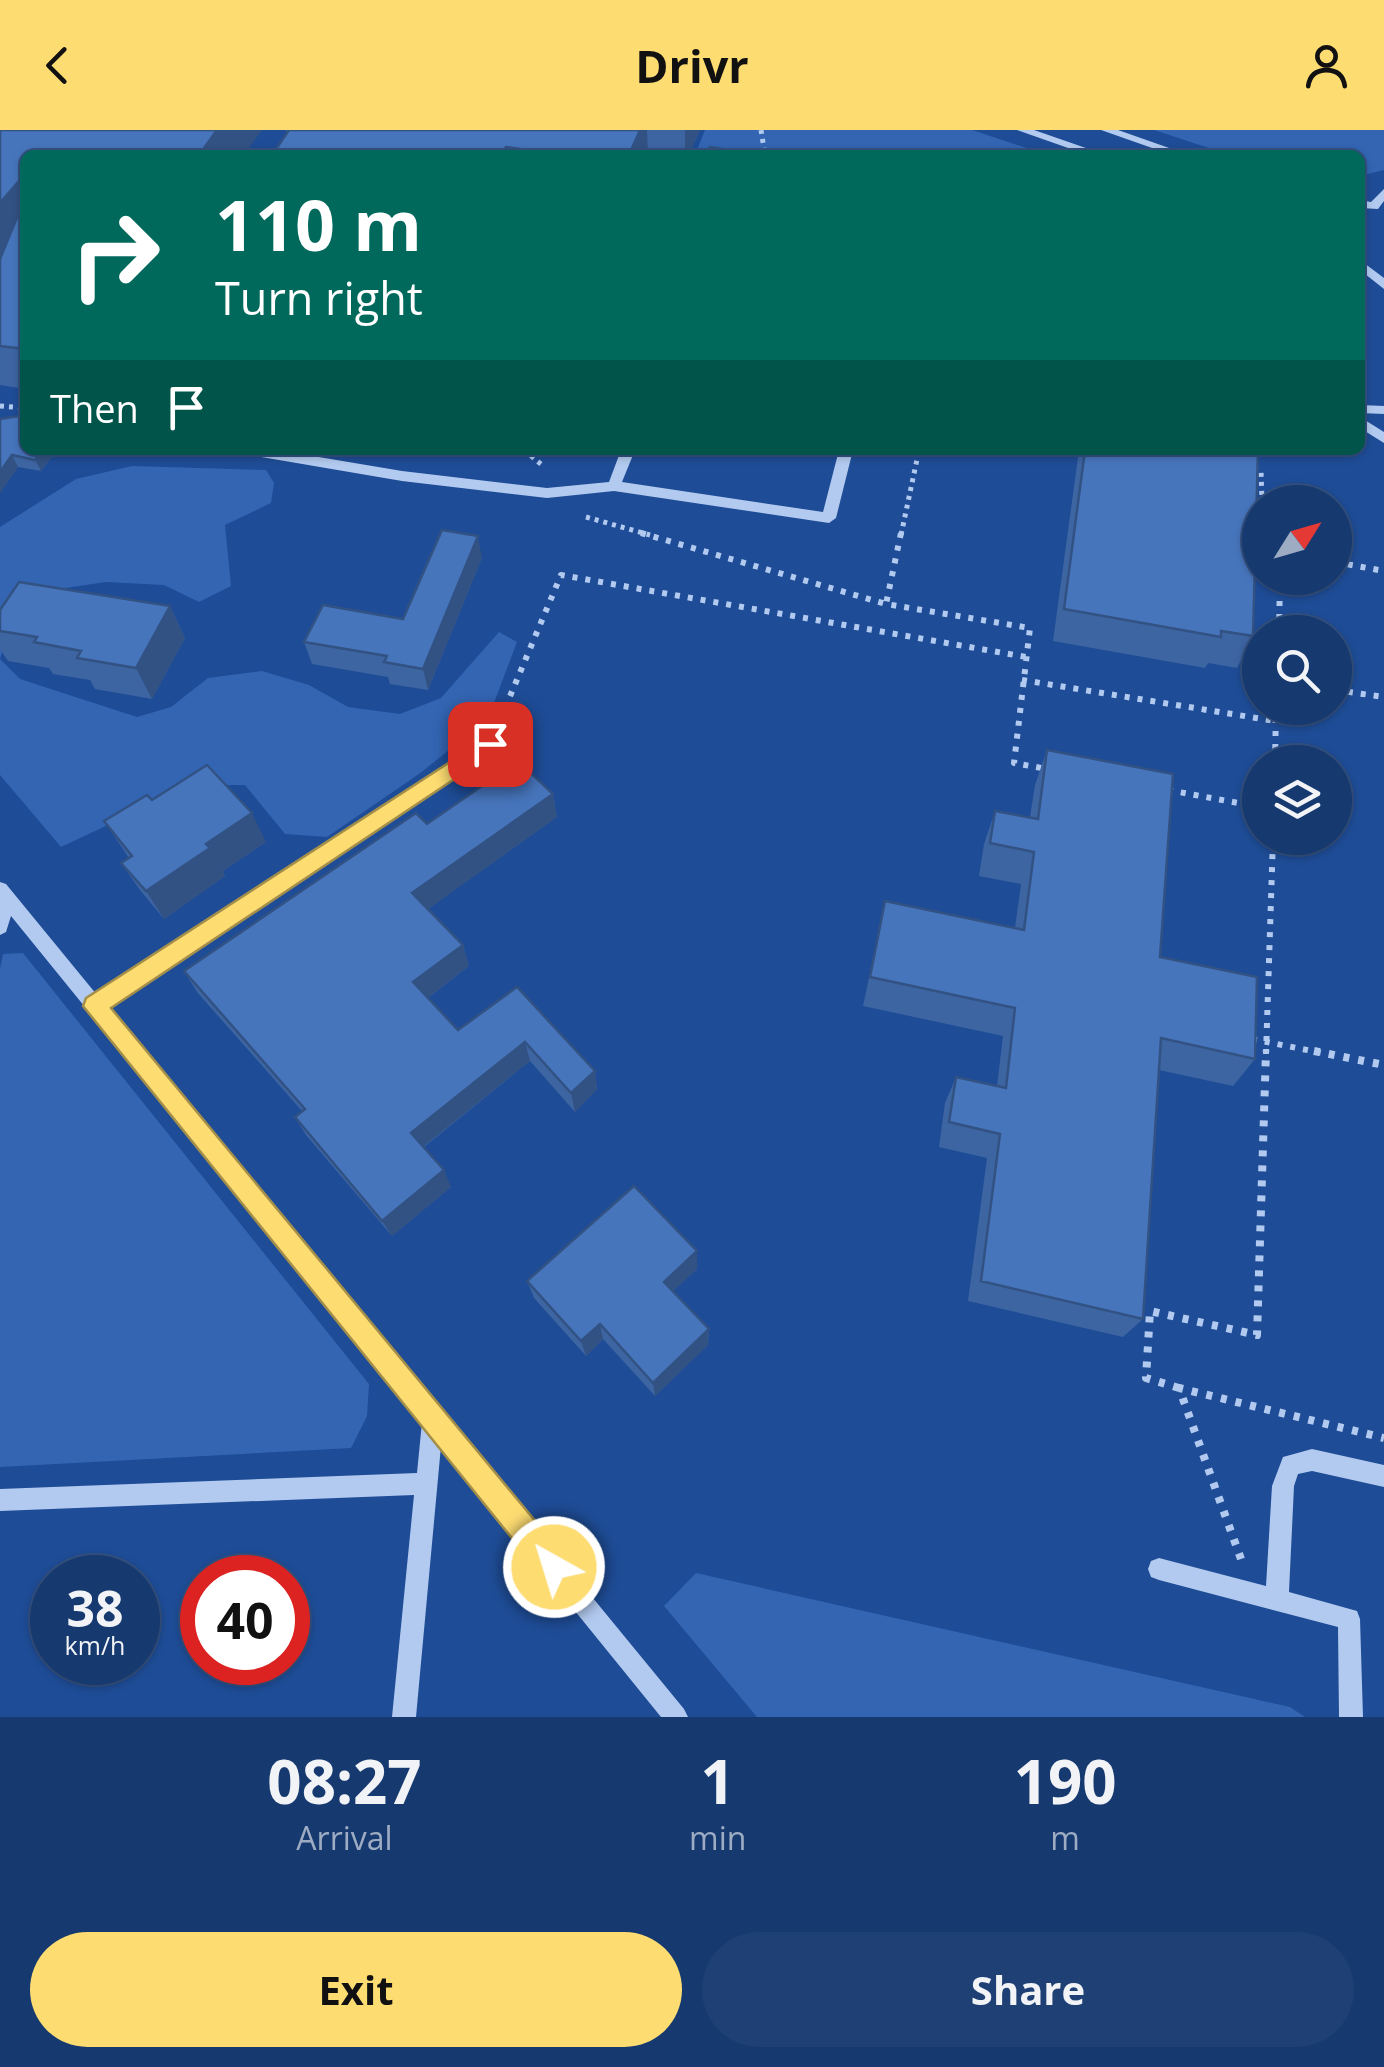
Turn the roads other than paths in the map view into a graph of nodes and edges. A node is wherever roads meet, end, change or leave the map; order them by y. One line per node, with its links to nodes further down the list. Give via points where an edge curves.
1 (1024, 130): 3 (street)
2 (1106, 130): 4 (street)
3 (1085, 150)
4 (1168, 150)
5 (1384, 193): 6 (street)
6 (1373, 205)
7 (1365, 268): 8 (street)
8 (1384, 285)
9 (279, 455): 12 (street, via 547,493)
10 (626, 455): 12 (street)
11 (845, 455): 12 (street, via 830,518)
12 (614, 486)
13 (490, 744): 16 (street)
14 (4, 893): 15 (street); 16 (street)
15 (0, 927)
16 (95, 1006): 17 (street)
17 (433, 1418): 19 (street); 24 (street)
18 (1384, 1476): 22 (street, via 1312,1460 1292,1465 1282,1486)
19 (426, 1484): 20 (street); 23 (street)
20 (0, 1500)
21 (1158, 1569): 22 (street)
22 (1266, 1597): 25 (street, via 1350,1619)
23 (404, 1717)
24 (676, 1717)
25 (1351, 1717)

